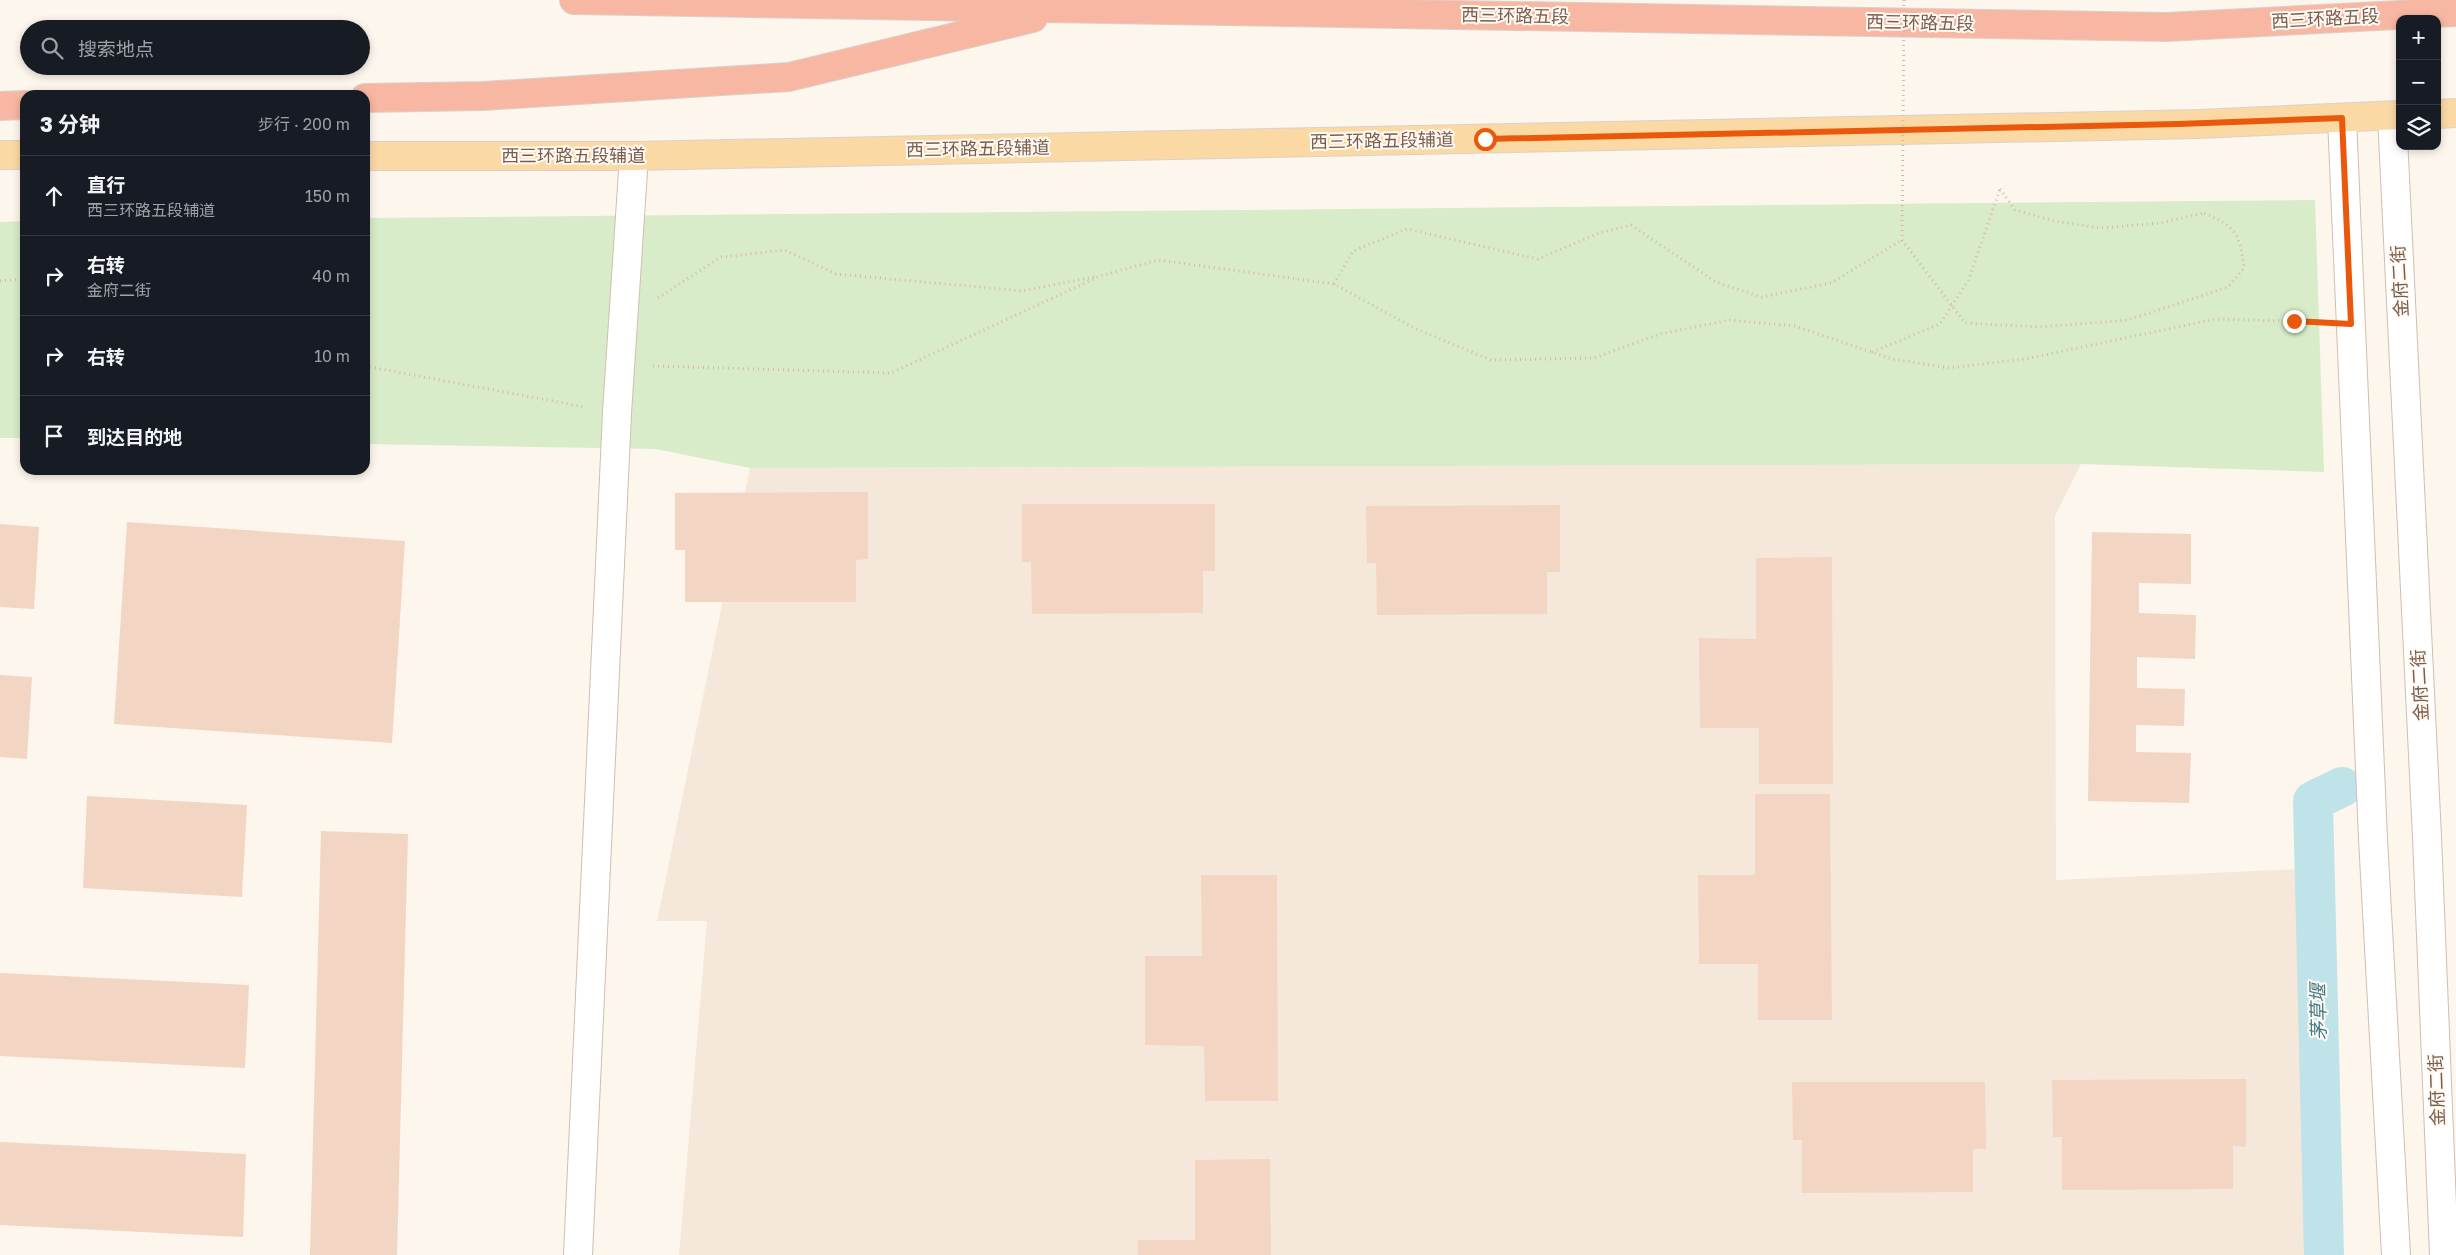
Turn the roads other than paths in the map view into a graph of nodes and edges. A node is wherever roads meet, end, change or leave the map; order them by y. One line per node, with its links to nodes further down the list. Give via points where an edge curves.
1 (574, 0): 2 (highway, 西三环路五段)
2 (1072, 9): 3 (highway, 西三环路五段, via 2166,27); 4 (highway, via 789,77 483,96)
3 (2456, 12)
4 (370, 98)
5 (2456, 113): 6 (main road)
6 (2441, 114)
7 (2396, 115): 8 (main road, 西三环路五段辅道)
8 (2342, 118): 13 (main road, 西三环路五段辅道); 15 (street, via 2373,839)
9 (2398, 150): 16 (street, 金府二街)
10 (0, 155): 11 (main road)
11 (20, 155)
12 (370, 156): 13 (main road, 西三环路五段辅道)
13 (634, 156): 14 (street, via 617,413)
14 (578, 1255)
15 (2396, 1255)
16 (2444, 1255)

